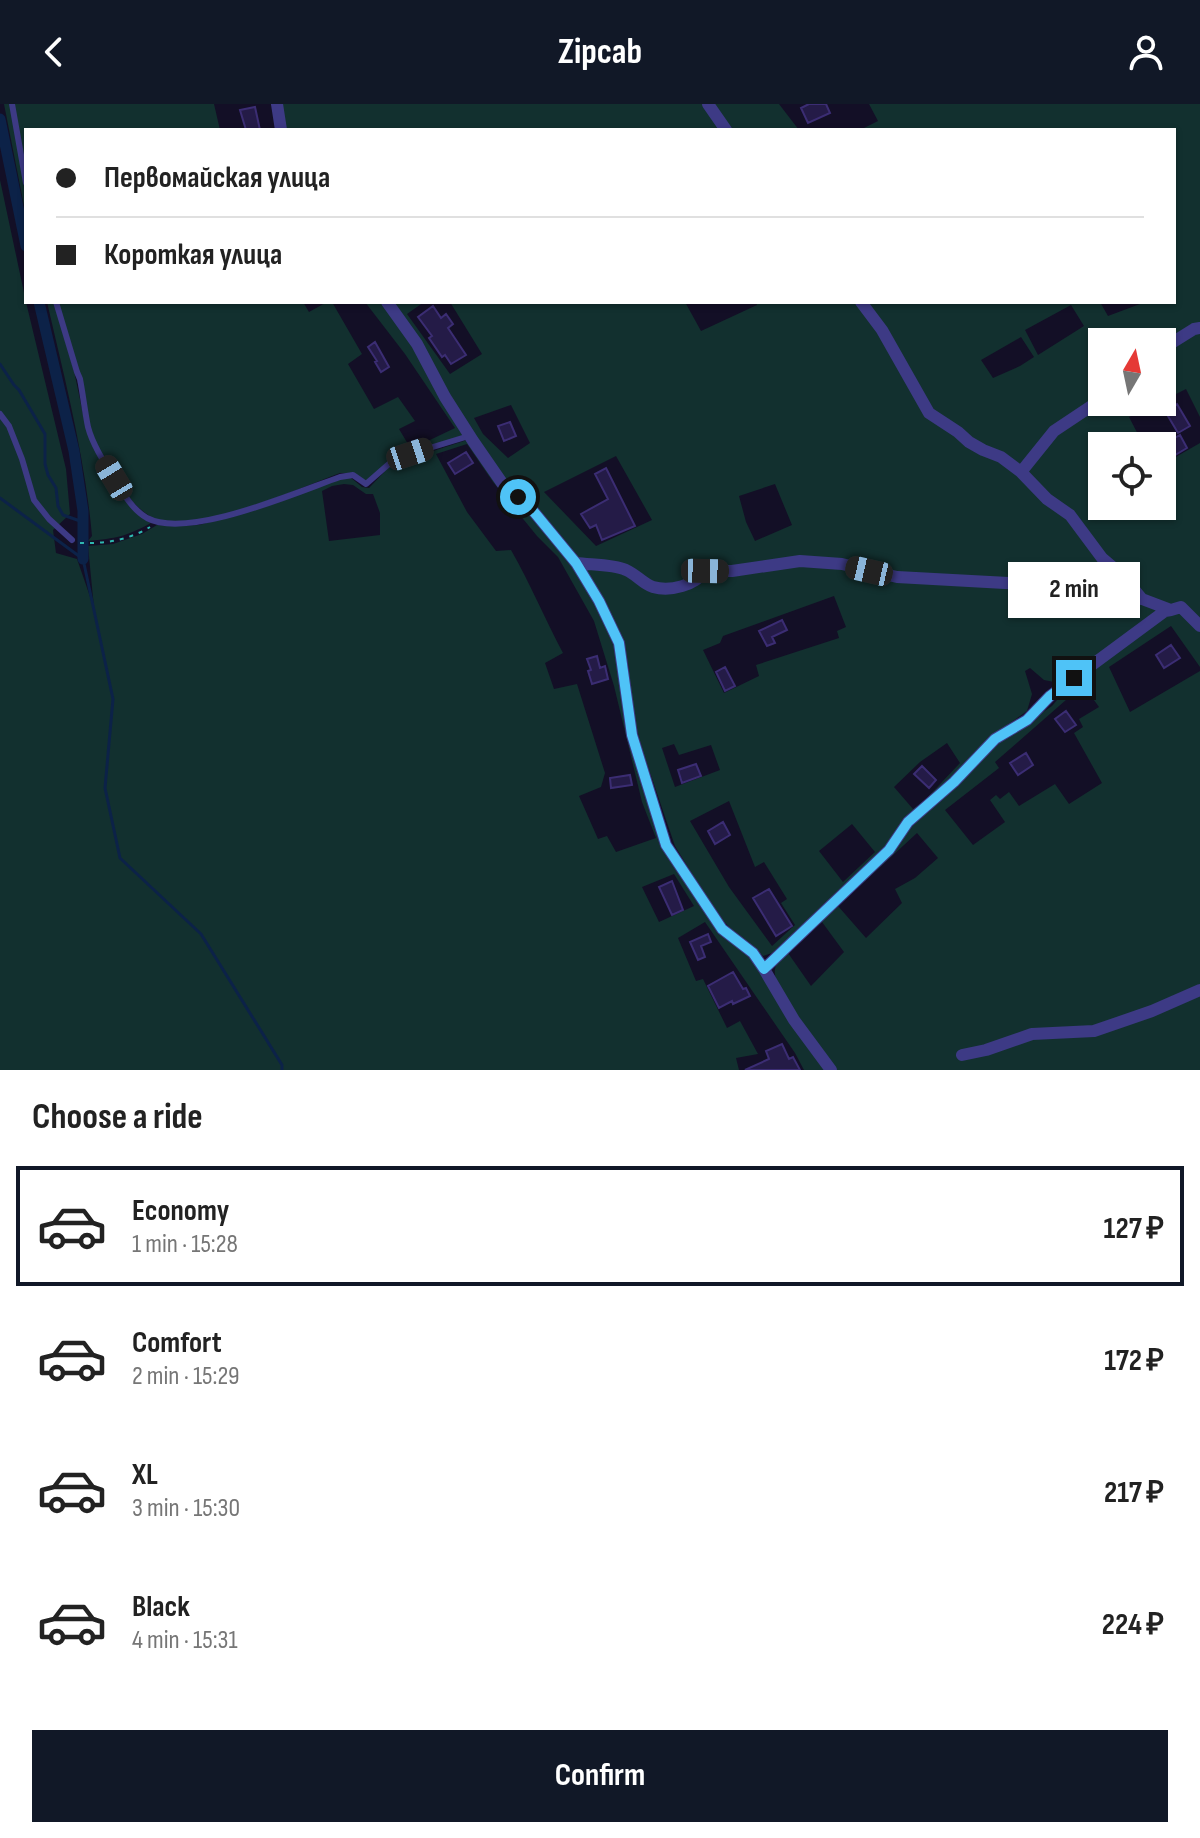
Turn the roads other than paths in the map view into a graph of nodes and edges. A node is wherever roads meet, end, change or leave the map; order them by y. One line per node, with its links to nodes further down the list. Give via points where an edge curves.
1 (12, 104): 6 (lane)
2 (277, 104): 4 (street)
3 (708, 104): 5 (street)
4 (281, 128)
5 (725, 128)
6 (24, 172)
7 (57, 304): 14 (lane, via 89,430 126,499 146,518 197,523 340,477 353,475 366,484 390,463)
8 (388, 304): 14 (street)
9 (862, 304): 15 (street, via 929,413)
10 (1200, 328): 11 (street)
11 (1176, 340)
12 (1088, 408): 15 (street, via 1054,431)
13 (0, 414): 16 (lane, via 34,500)
14 (469, 436): 17 (street, via 502,483)
15 (1021, 472): 18 (street, via 1070,515)
16 (72, 540)
17 (576, 563): 18 (street, via 611,565 663,588 699,580 705,571 800,561 897,577 1025,584); 21 (street, via 619,643 632,735 666,845 722,929)
18 (1142, 599): 19 (street)
19 (1171, 610): 20 (street, via 1181,607); 21 (street, via 995,739)
20 (1200, 626)
21 (764, 969): 24 (street)
22 (1200, 990): 23 (street, via 1094,1031 1032,1034)
23 (962, 1055)
24 (831, 1070)

